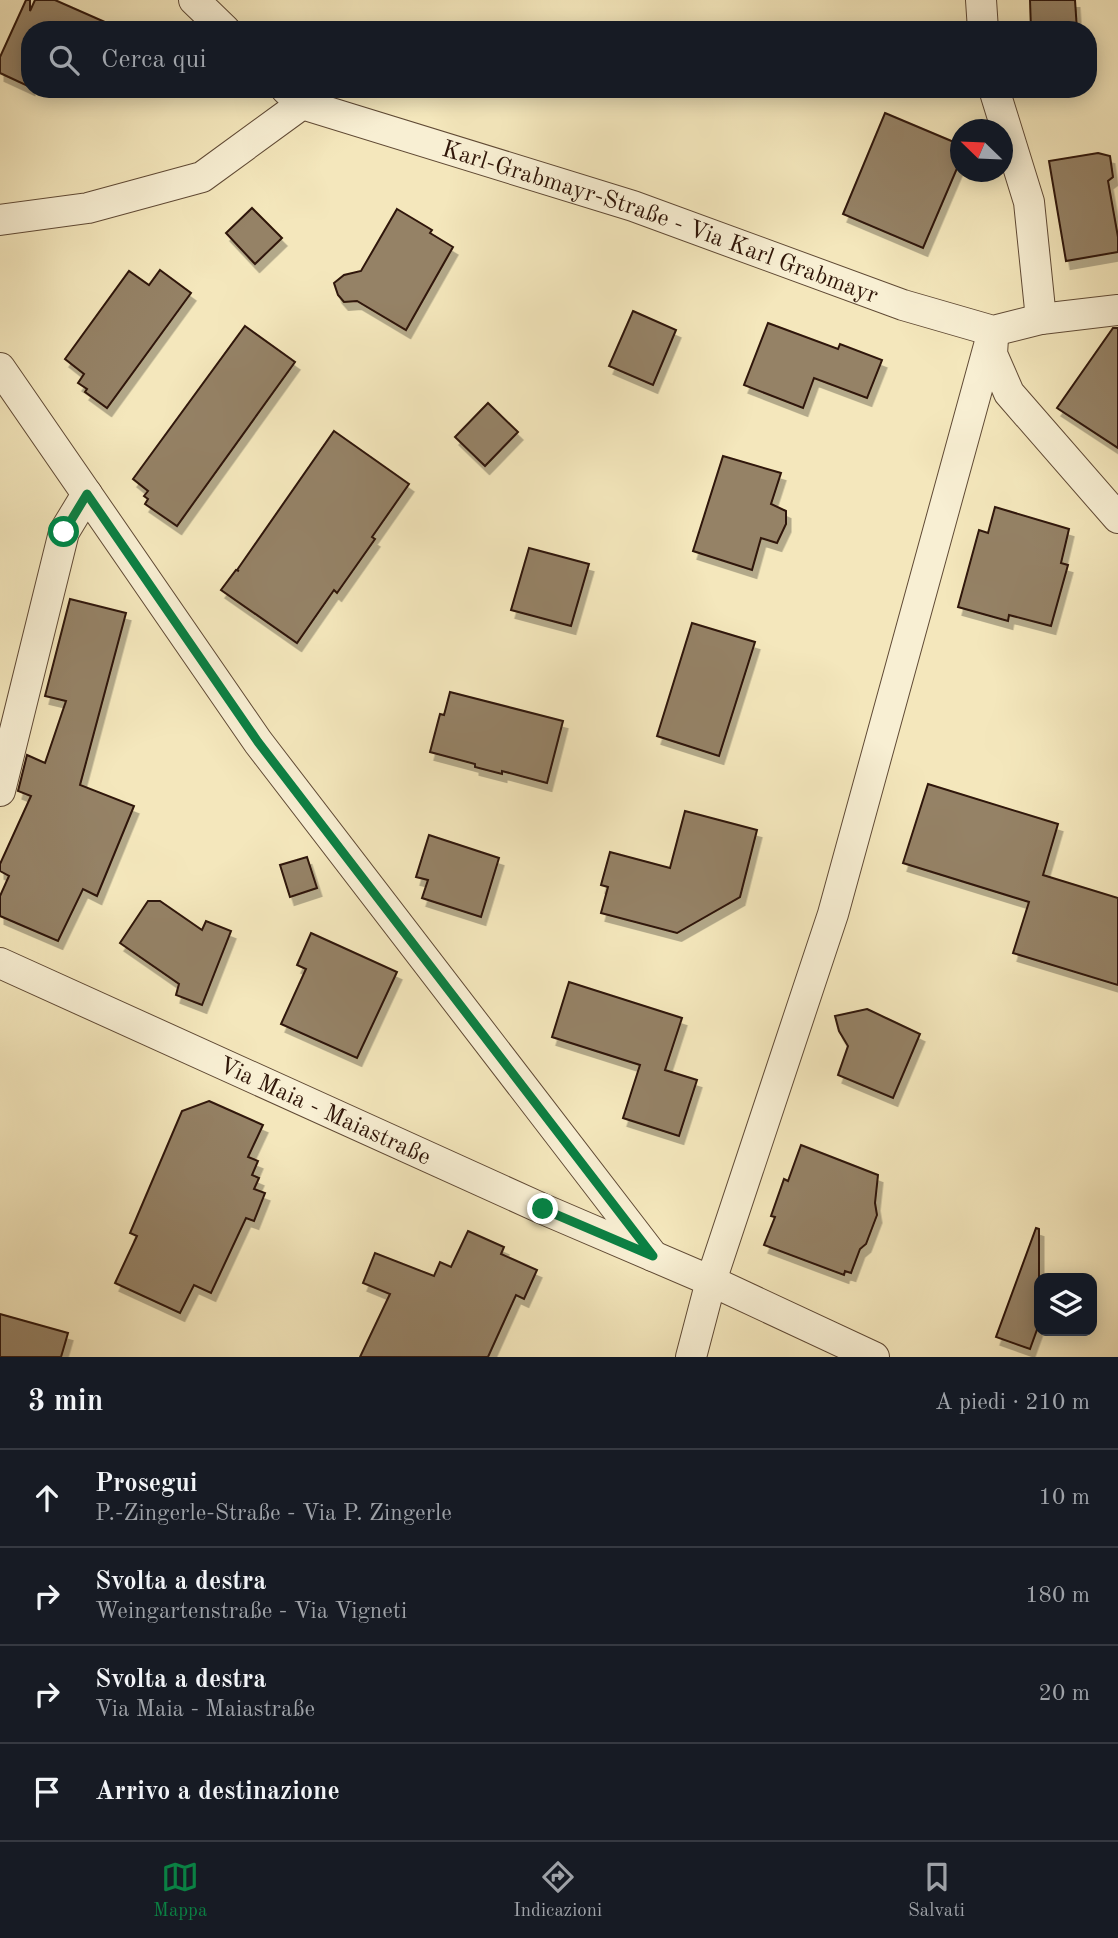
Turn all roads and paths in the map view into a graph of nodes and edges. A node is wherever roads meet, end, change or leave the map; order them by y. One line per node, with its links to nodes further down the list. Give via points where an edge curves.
1 (194, 0): 3 (street)
2 (981, 0): 4 (street)
3 (216, 21)
4 (983, 21)
5 (293, 98): 8 (street, via 202,177 89,208)
6 (297, 98): 11 (street, Karl-Grabmayr-Straße - Via Karl Grabmayr, via 633,206 903,305)
7 (997, 98): 10 (street, via 1029,202)
8 (0, 220)
9 (1118, 310): 10 (street)
10 (1041, 319): 11 (street)
11 (993, 331): 14 (street, via 992,354 1009,393); 18 (street, via 833,914)
12 (0, 368): 13 (street)
13 (87, 494): 15 (street, via 64,532); 17 (street, via 258,742)
14 (1118, 518)
15 (0, 791)
16 (0, 963): 17 (street, Via Maia - Maiastraße)
17 (653, 1256): 18 (street, Via Maia - Maiastraße)
18 (711, 1281): 19 (street); 20 (street, Via Maia - Maiastraße)
19 (691, 1357)
20 (874, 1357)

